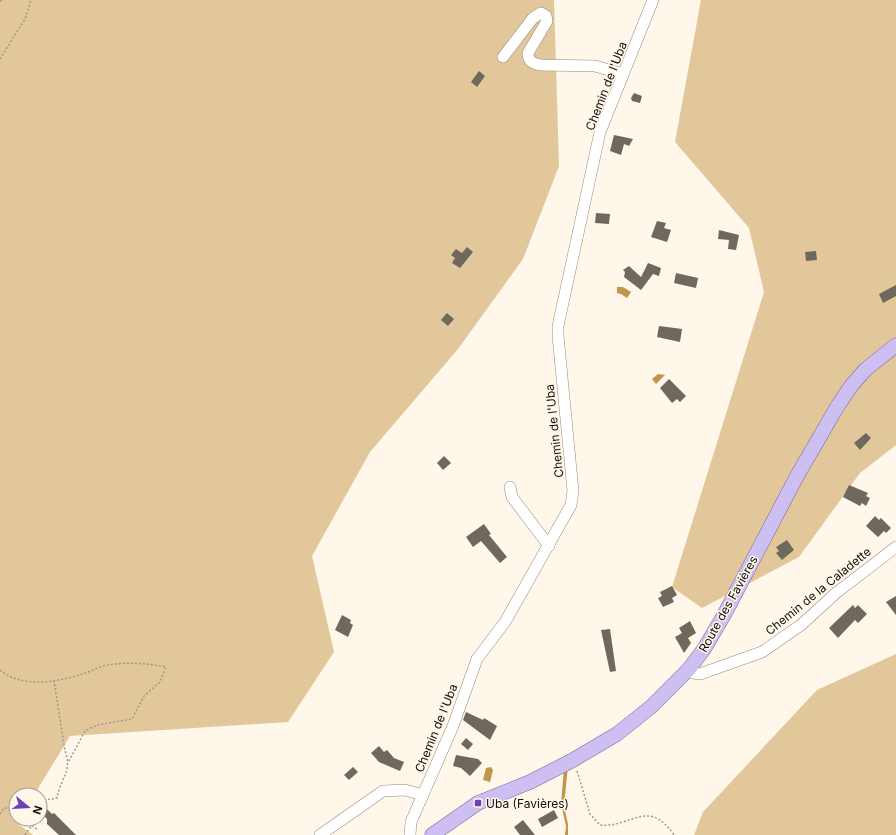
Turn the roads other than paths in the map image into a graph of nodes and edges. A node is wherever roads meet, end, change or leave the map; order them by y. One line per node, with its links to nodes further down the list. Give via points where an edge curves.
1 (653, 0): 3 (street, Chemin de l'Uba)
2 (503, 57): 3 (street, via 533,18 542,13 546,16 546,24 528,53 533,63 595,66)
3 (623, 74): 6 (street, Chemin de l'Uba, via 600,132 558,326 573,499)
4 (896, 344): 8 (main road, Route des Favières, via 865,370 837,407 797,476 724,615)
5 (510, 487): 6 (street, via 512,497)
6 (549, 546): 10 (street, Chemin de l'Uba, via 505,622 477,660 454,726)
7 (896, 547): 8 (street, Chemin de la Caladette, via 801,624 762,652 700,674)
8 (688, 670): 9 (main road, Route des Favières, via 652,706 617,734)
9 (530, 782): 13 (main road, Route des Favières, via 478,803); 14 (main road)
10 (423, 795): 11 (street, via 405,790 383,791); 12 (street, Chemin de l'Uba, via 411,822)
11 (320, 835)
12 (410, 835)
13 (432, 835)
14 (446, 835)

